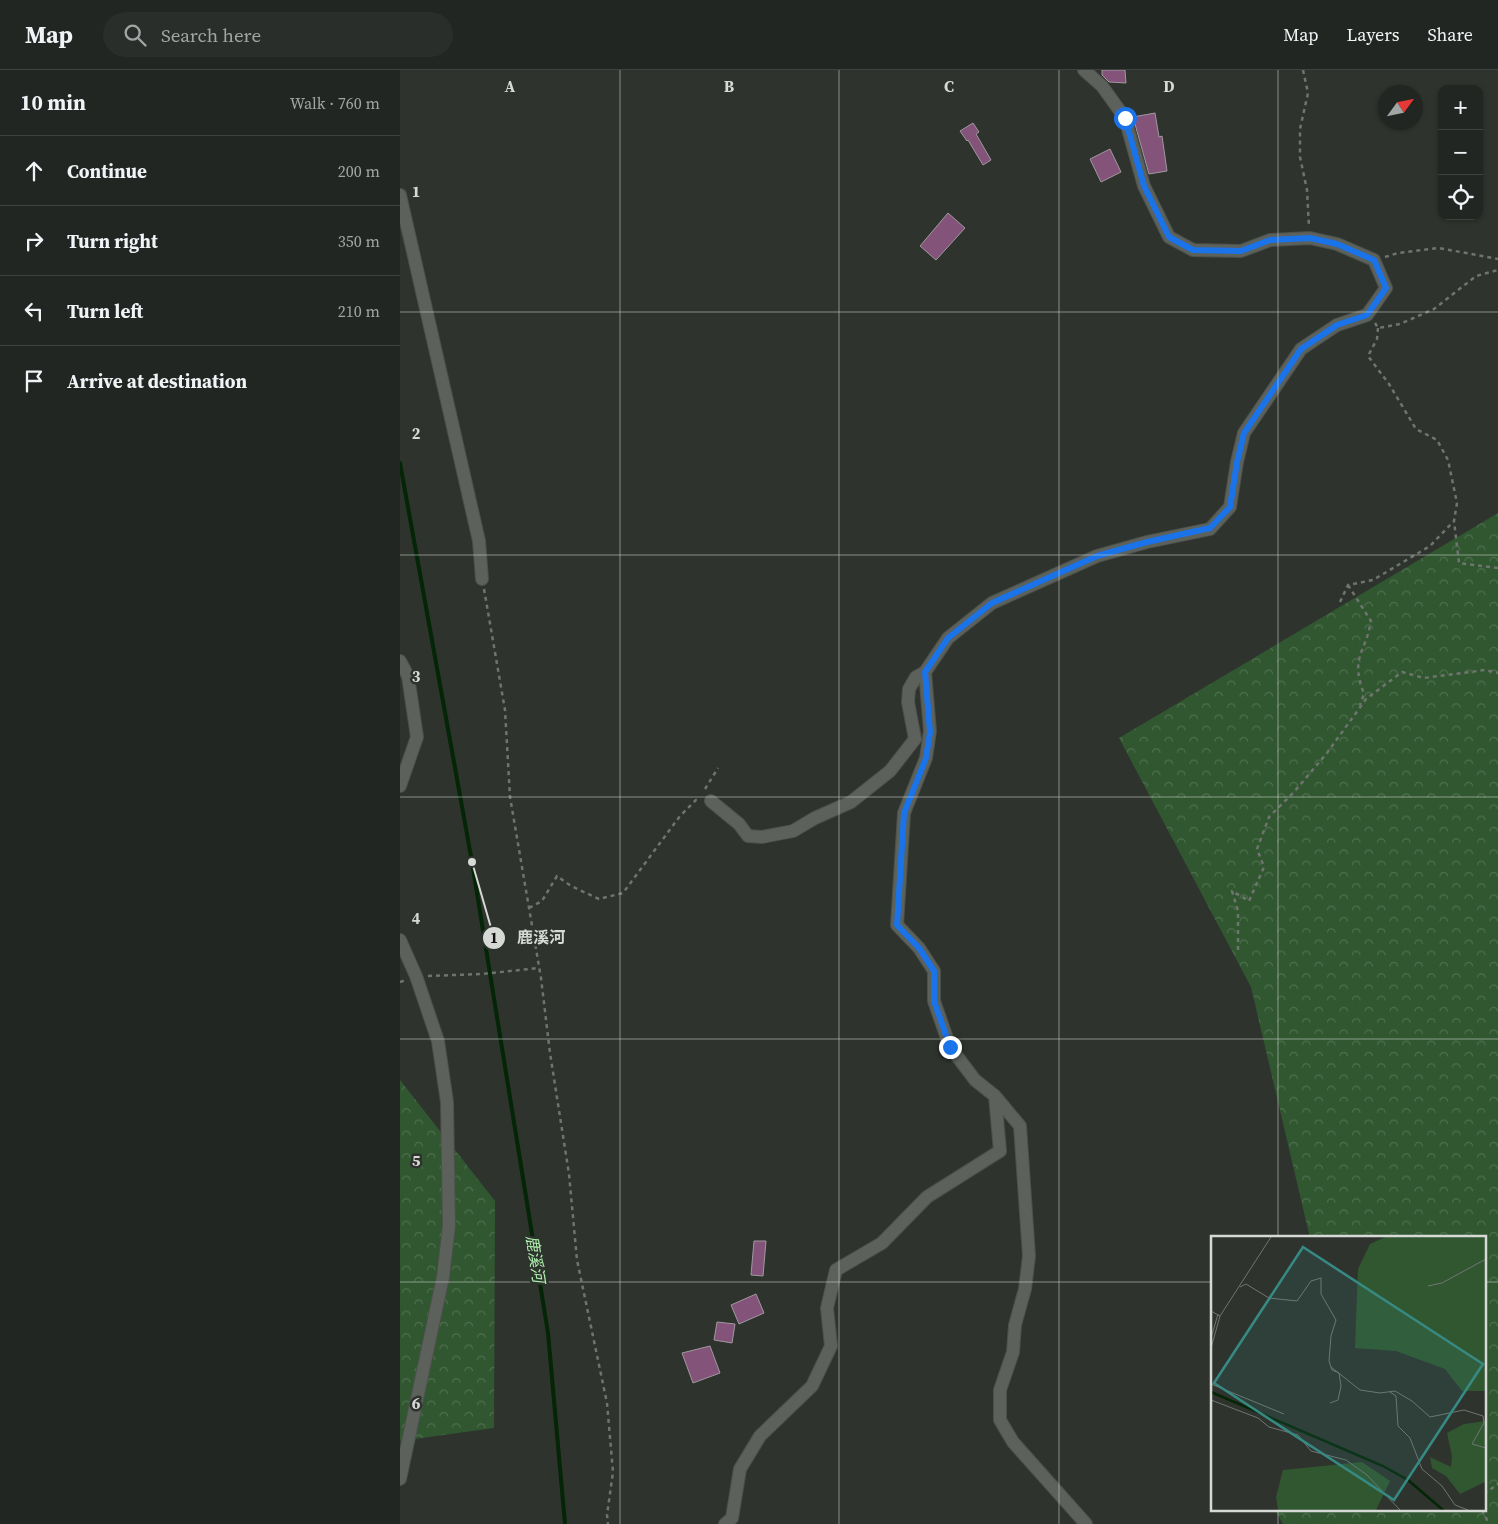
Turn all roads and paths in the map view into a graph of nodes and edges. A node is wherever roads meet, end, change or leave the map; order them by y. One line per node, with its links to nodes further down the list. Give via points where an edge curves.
1 (1084, 70): 4 (street, via 1102,86 1125,118 1144,186 1169,237 1193,250 1241,251 1270,240)
2 (1303, 70): 4 (path, via 1308,92 1300,129 1300,157)
3 (400, 195): 12 (street, via 479,541)
4 (1310, 238): 6 (street, via 1337,244)
5 (1498, 259): 6 (path, via 1439,248 1398,253)
6 (1374, 260): 8 (street, via 1386,288)
7 (1498, 270): 9 (path, via 1476,276 1434,308 1400,324)
8 (1367, 315): 9 (path); 16 (street, via 1337,325 1301,349 1244,433 1230,507 1210,528 1097,556 992,603 948,638)
9 (1378, 328): 10 (path, via 1377,339 1368,356 1416,429 1437,440 1448,460 1457,503)
10 (1454, 521): 11 (path, via 1459,563); 13 (path, via 1430,546 1373,580)
11 (1498, 568)
12 (482, 579): 23 (path, via 505,710 510,797)
13 (1348, 585): 14 (path); 18 (path, via 1371,621 1368,640 1358,655 1357,676 1364,694)
14 (1340, 602)
15 (400, 661): 20 (street, via 408,676 417,737)
16 (925, 672): 22 (street, via 916,677 909,688 908,702 915,740 890,771 851,802 793,831 762,837 748,836 739,824); 28 (street, via 930,732 926,758 904,813 897,925 919,948 934,971 934,1001 950,1047 975,1080)
17 (1498, 674): 18 (path, via 1485,670 1424,678 1402,672)
18 (1358, 708): 25 (path, via 1328,752 1269,817 1257,849 1264,867 1249,901 1232,891 1238,911)
19 (718, 768): 21 (path)
20 (400, 786)
21 (696, 800): 22 (path); 23 (path, via 680,816 623,893 599,899 558,876 542,901)
22 (711, 801)
23 (529, 909): 26 (path)
24 (400, 940): 27 (street)
25 (1238, 950)
26 (539, 968): 27 (path); 33 (path, via 578,1260 607,1403 613,1472)
27 (416, 976): 29 (street, via 438,1040 447,1102 449,1226 443,1277)
28 (995, 1096): 34 (street, via 1000,1151 927,1197 882,1243 836,1270 827,1308 831,1346 812,1386 760,1436 740,1469 732,1518); 35 (street, via 1020,1126 1029,1256 1013,1352 1000,1390 1000,1420 1013,1442)
29 (400, 1479)
30 (1498, 1484): 31 (path)
31 (1486, 1493)
32 (1483, 1512): 36 (path)
33 (608, 1524)
34 (725, 1524)
35 (1086, 1524)
36 (1490, 1524)

